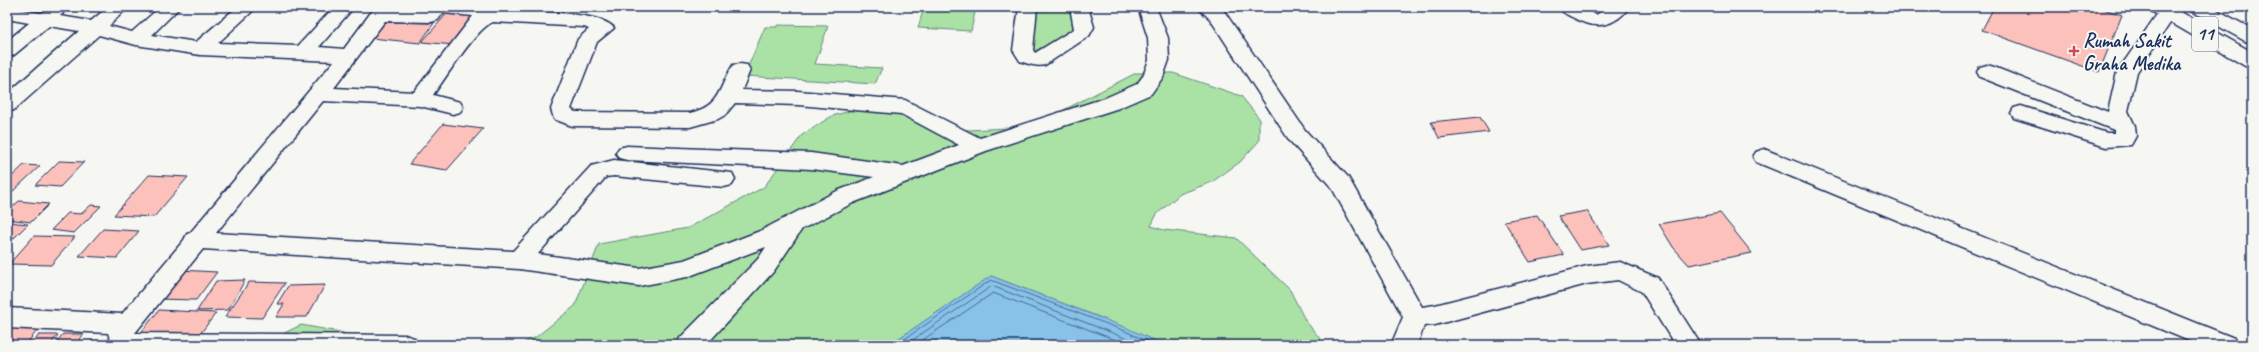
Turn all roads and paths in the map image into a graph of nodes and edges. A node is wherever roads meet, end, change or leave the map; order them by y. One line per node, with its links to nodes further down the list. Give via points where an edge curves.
1 (119, 7): 19 (main road)
2 (172, 7): 21 (main road)
3 (248, 7): 22 (main road)
4 (345, 7): 24 (main road)
5 (438, 7): 15 (main road, via 430,16)
6 (441, 7): 18 (main road)
7 (1028, 7): 8 (main road, via 1023,50 1027,57 1038,60 1082,32 1084,27)
8 (1079, 7)
9 (1147, 7): 36 (main road, via 1158,38 1160,60 1153,77 1144,89 1112,103)
10 (1206, 7): 44 (main road, via 1217,15 1297,135 1340,183)
11 (1568, 7): 12 (main road, via 1598,21 1607,19)
12 (1620, 7)
13 (2198, 7): 20 (main road, 11)
14 (2166, 9): 26 (main road, 11); 35 (main road, via 2127,72 2118,111)
15 (382, 11): 25 (main road)
16 (7, 13): 17 (main road)
17 (53, 13): 19 (main road); 23 (main road)
18 (488, 13): 30 (main road, via 492,16 587,21 604,28 588,39 561,109 561,114 572,119 690,120 707,117 715,112 722,107); 31 (main road, via 471,30)
19 (95, 28): 21 (main road); 32 (main road)
20 (2252, 37)
21 (136, 39): 22 (main road)
22 (200, 49): 24 (main road)
23 (7, 51)
24 (303, 52): 25 (main road)
25 (349, 56): 29 (main road)
26 (2252, 61)
27 (740, 70): 30 (main road)
28 (1987, 72): 35 (main road)
29 (317, 94): 31 (main road); 42 (main road)
30 (728, 96): 36 (main road, via 798,98 904,107)
31 (420, 98): 33 (main road)
32 (7, 105)
33 (453, 107)
34 (2021, 113): 35 (main road, via 2106,140 2124,140)
35 (2124, 126)
36 (978, 146): 39 (main road)
37 (627, 154): 39 (main road, via 811,161)
38 (1764, 157): 51 (main road)
39 (905, 174): 41 (main road, via 845,197)
40 (724, 179): 43 (main road, via 614,168 599,171)
41 (793, 226): 43 (main road, via 687,268 639,277); 47 (main road, via 766,265)
42 (196, 240): 43 (main road); 46 (main road)
43 (519, 260)
44 (1415, 317): 49 (main road); 50 (main road, via 1435,315 1587,275 1620,271 1650,285)
45 (7, 318): 46 (main road)
46 (127, 324): 48 (main road, via 120,334 122,340 130,342)
47 (691, 344)
48 (405, 345)
49 (1404, 345)
50 (1688, 345)
51 (2225, 345)

